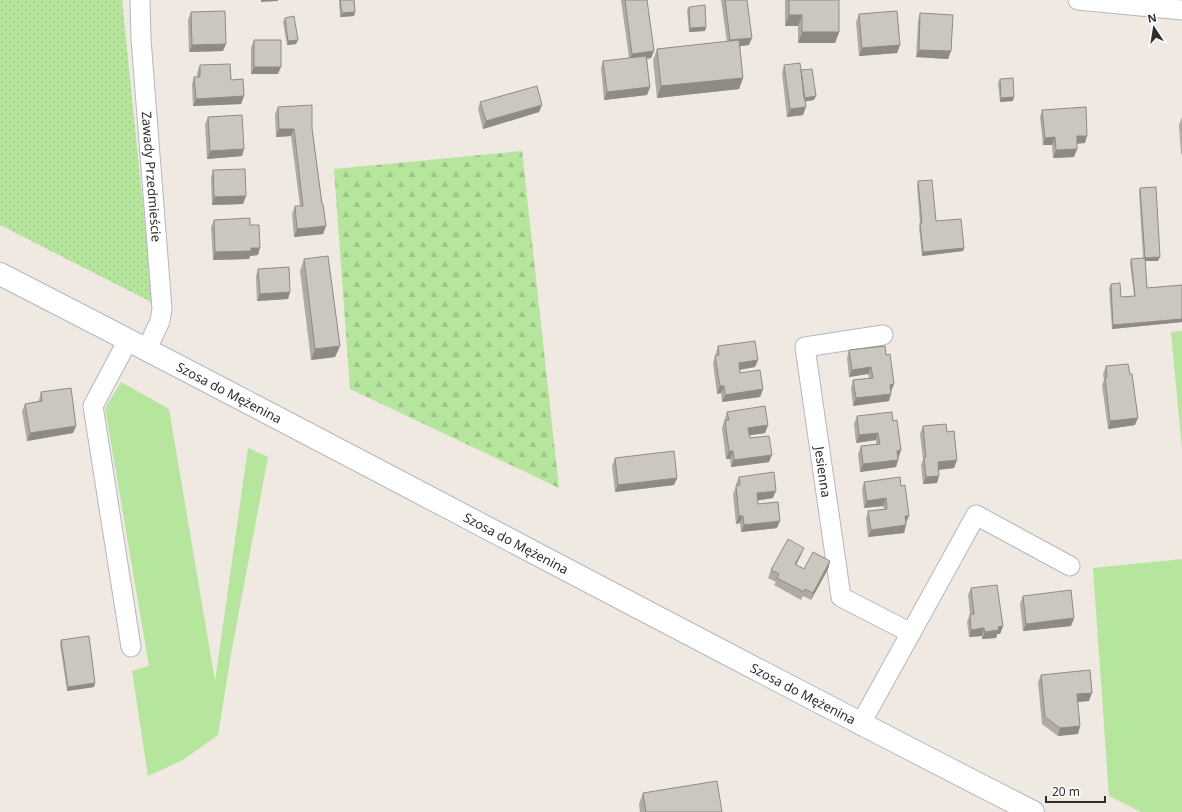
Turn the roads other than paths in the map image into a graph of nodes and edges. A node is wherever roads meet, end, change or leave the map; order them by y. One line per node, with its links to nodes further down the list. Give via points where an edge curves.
1 (140, 0): 7 (street, Zawady Przedmieście, via 162,309 160,322)
2 (1078, 0): 3 (street)
3 (1182, 10)
4 (0, 274): 6 (main road, Szosa do Mężenina)
5 (883, 335): 9 (street, Jesienna, via 806,347 841,597)
6 (128, 340): 7 (main road, Szosa do Mężenina); 10 (street, via 93,406)
7 (147, 349): 11 (main road, Szosa do Mężenina)
8 (1070, 566): 9 (street, via 976,515)
9 (911, 633): 11 (street)
10 (132, 646)
11 (860, 725): 12 (main road, Szosa do Mężenina)
12 (1033, 812)

